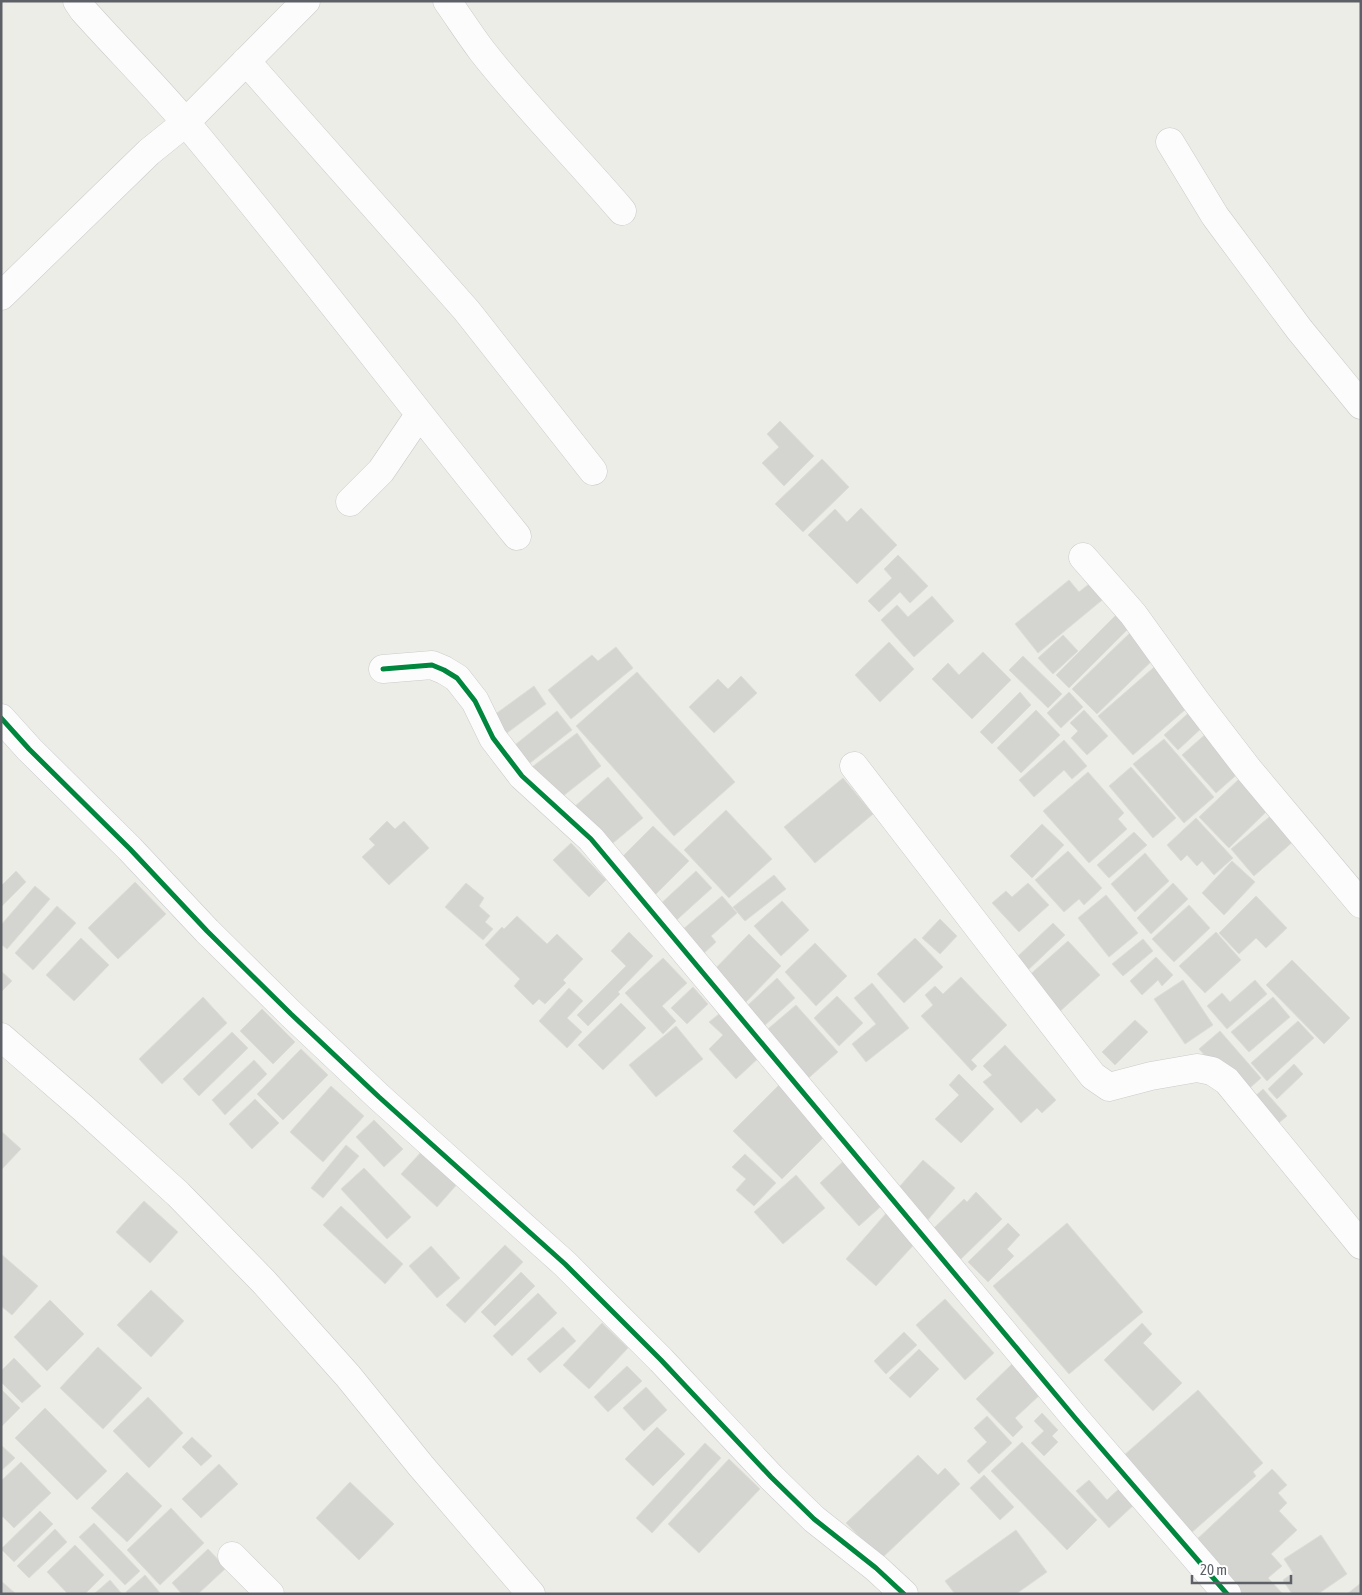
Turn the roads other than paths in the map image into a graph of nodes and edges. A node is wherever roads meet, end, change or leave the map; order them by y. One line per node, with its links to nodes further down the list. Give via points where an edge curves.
1 (77, 1): 5 (street)
2 (306, 1): 4 (street)
3 (447, 1): 7 (street, via 481,50 520,97)
4 (246, 62): 5 (street); 11 (street, via 467,311)
5 (185, 123): 8 (street, via 149,152); 10 (street)
6 (1170, 142): 9 (street, via 1215,216)
7 (622, 211)
8 (1, 296)
9 (1361, 406)
10 (419, 415): 12 (street, via 381,471); 13 (street)
11 (593, 471)
12 (350, 502)
13 (517, 536)
14 (1084, 557): 18 (street, via 1134,614 1248,769)
15 (383, 669): 25 (street, via 432,665 457,678 476,701 493,738 522,776 591,839 1070,1412)
16 (1, 718): 24 (street, via 207,932 379,1097 565,1264 814,1518)
17 (854, 766): 20 (street, via 1093,1076 1109,1087 1197,1068 1212,1071 1227,1081)
18 (1361, 904)
19 (1, 1037): 23 (street, via 178,1194 264,1282 348,1376)
20 (1361, 1245)
21 (232, 1556): 22 (street)
22 (270, 1594)
23 (531, 1594)
24 (904, 1594)
25 (1227, 1594)

